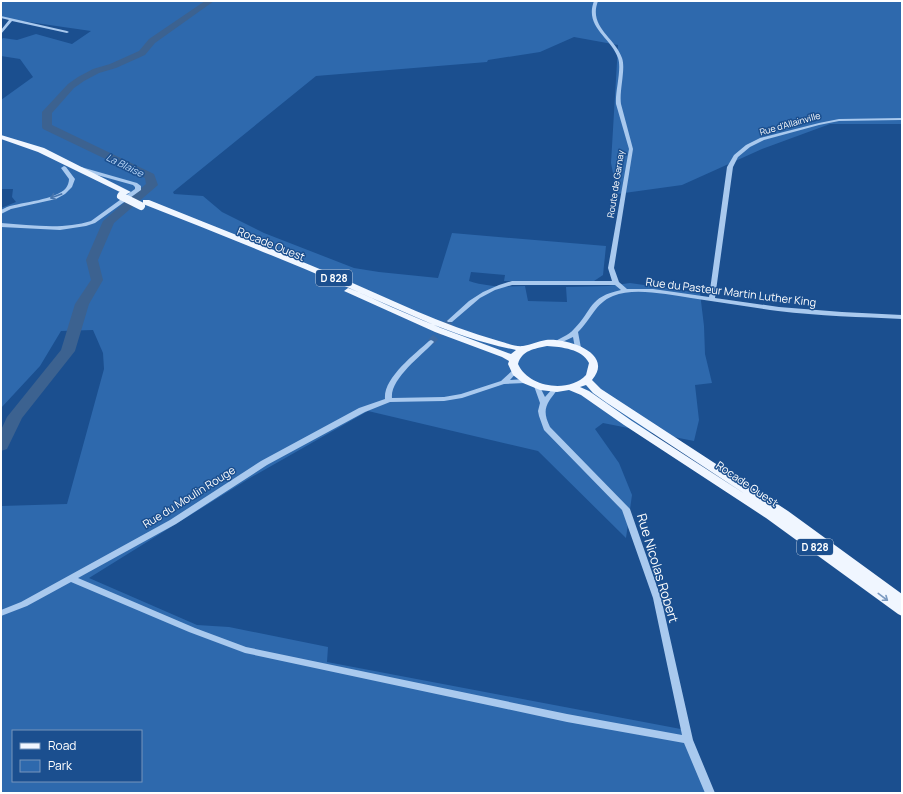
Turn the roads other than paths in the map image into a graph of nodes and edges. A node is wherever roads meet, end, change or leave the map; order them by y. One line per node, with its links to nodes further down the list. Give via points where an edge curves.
1 (596, 1): 15 (street, Route de Garnay, via 595,21 620,58 618,99 632,149 611,268)
2 (1, 17): 3 (street)
3 (11, 20): 4 (street); 5 (street)
4 (67, 32)
5 (1, 33)
6 (902, 119): 17 (street, Rue d'Allainville, via 853,119 819,124 762,139 736,156 730,167)
7 (1, 137): 10 (main road, D 828, via 41,150)
8 (1, 142): 9 (main road, D 828, via 32,152)
9 (64, 168): 11 (main road, Rocade Ouest / D 828); 13 (street, one-way to 13, via 72,179 69,189 65,192)
10 (79, 168): 11 (main road, Rocade Ouest / D 828); 14 (street, via 120,178 135,184 138,190 84,225 60,228)
11 (124, 194): 12 (main road, Rocade Ouest / D 828, bridge)
12 (144, 204): 24 (main road, Rocade Ouest / D 828, via 276,253 444,325 498,344); 25 (main road, Rocade Ouest / D 828, via 438,330 505,354)
13 (1, 212)
14 (1, 225)
15 (616, 283): 16 (street); 19 (street, via 512,283 487,290)
16 (626, 291): 17 (street, Rue du Pasteur Martin Luther King, via 645,290); 20 (street, Rue du Pasteur Martin Luther King, via 598,302)
17 (712, 299): 18 (street, Rue du Pasteur Martin Luther King, via 779,309)
18 (902, 317)
19 (450, 321)
20 (575, 332): 22 (street, Rue du Pasteur Martin Luther King); 23 (street)
21 (430, 342): 33 (street, via 390,384 387,394)
22 (556, 343): 23 (main road); 24 (main road, via 538,344)
23 (578, 348): 27 (main road, via 589,356 594,366)
24 (523, 349): 25 (main road)
25 (514, 360): 26 (main road)
26 (515, 371): 28 (main road); 29 (street, Rue du Moulin Rouge)
27 (587, 380): 31 (main road); 36 (main road, Rocade Ouest / D 828, via 611,401 784,514)
28 (526, 381): 29 (street, Rue du Moulin Rouge); 30 (main road)
29 (503, 382): 33 (street, Rue du Moulin Rouge, via 462,396 444,399)
30 (537, 386): 32 (main road); 34 (street, Rue Nicolas Robert)
31 (571, 387): 32 (main road); 37 (main road, Rocade Ouest / D 828, one-way to 37, via 585,393 770,515)
32 (555, 389): 34 (street)
33 (389, 400): 35 (street, Rue du Moulin Rouge, via 362,410 283,452 172,522)
34 (543, 402): 39 (street, Rue Nicolas Robert, via 541,413 546,428 626,509 657,598)
35 (70, 578): 38 (street, Rue du Moulin Rouge, via 24,604); 39 (street, via 245,650 567,718)
36 (902, 600)
37 (902, 611)
38 (1, 613)
39 (688, 740): 40 (street, Rue Nicolas Robert)
40 (710, 793)

